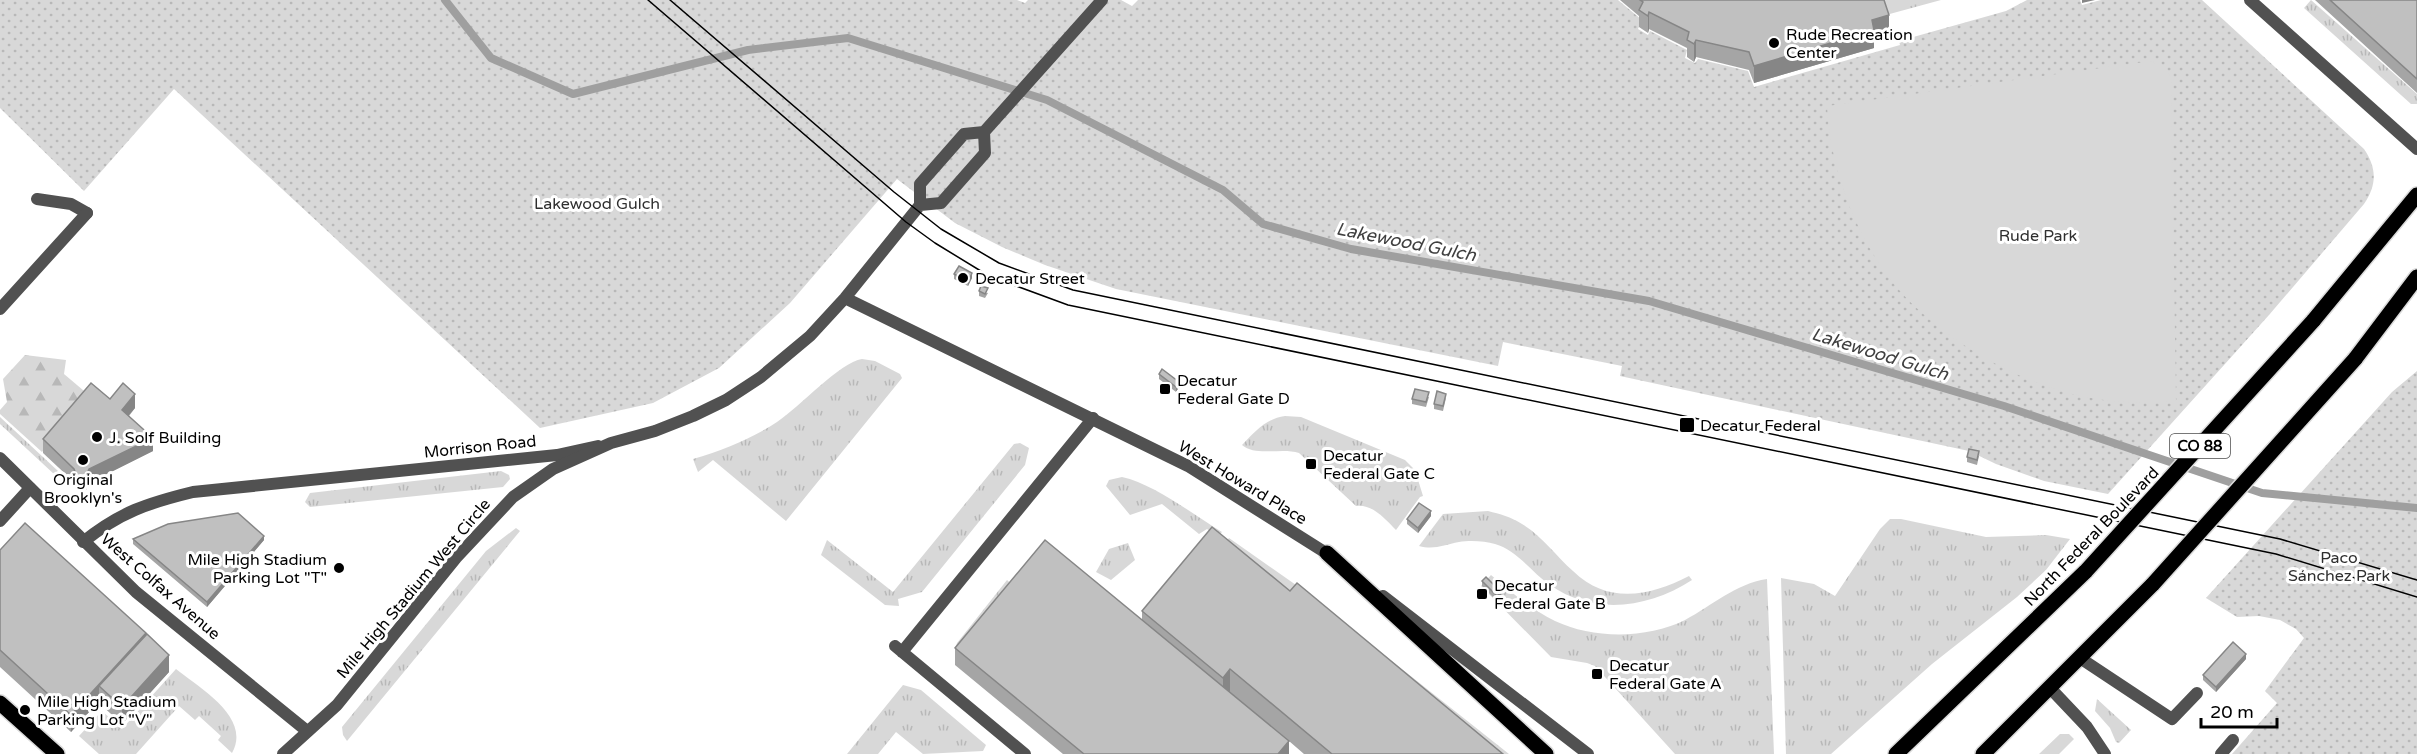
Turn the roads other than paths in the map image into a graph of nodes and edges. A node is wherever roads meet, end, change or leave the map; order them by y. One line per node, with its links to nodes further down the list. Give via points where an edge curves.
1 (2250, 0): 4 (street)
2 (1101, 1): 3 (street)
3 (984, 132): 7 (street, via 964,134 925,177 920,183); 7 (street, via 985,153 941,202)
4 (2417, 149)
5 (2417, 195): 29 (main road, North Federal Boulevard / CO 88, bridge, via 2313,321 2086,571)
6 (37, 199): 10 (street, via 71,204 87,213)
7 (920, 205): 9 (street)
8 (2417, 277): 18 (main road, bridge, via 2355,359 2153,584)
9 (845, 298): 11 (street, West Howard Place); 12 (street, Morrison Road, via 810,336 726,400 693,417)
10 (0, 309)
11 (1093, 418): 17 (street, West Howard Place, via 1188,466); 26 (street, via 899,649)
12 (611, 443): 16 (street, Morrison Road, via 547,456 193,492 126,513); 22 (street, Mile High Stadium West Circle, via 553,469 513,497 456,558 337,705)
13 (0, 458): 14 (street, West Colfax Avenue)
14 (30, 488): 15 (street); 16 (street, West Colfax Avenue)
15 (0, 521)
16 (83, 542): 22 (street, West Colfax Avenue, via 154,607)
17 (1328, 553): 27 (main road); 28 (street, West Howard Place)
18 (2080, 658): 19 (main road); 20 (street, via 2172,719)
19 (2050, 688): 30 (main road); 31 (street, via 2087,727)
20 (2197, 693)
21 (0, 703): 24 (main road)
22 (307, 731): 25 (street, Mile High Stadium West Circle)
23 (2233, 740): 32 (street)
24 (57, 754)
25 (283, 754)
26 (1025, 754)
27 (1546, 754)
28 (1588, 754)
29 (1896, 754)
30 (1983, 754)
31 (2104, 754)
32 (2221, 754)

